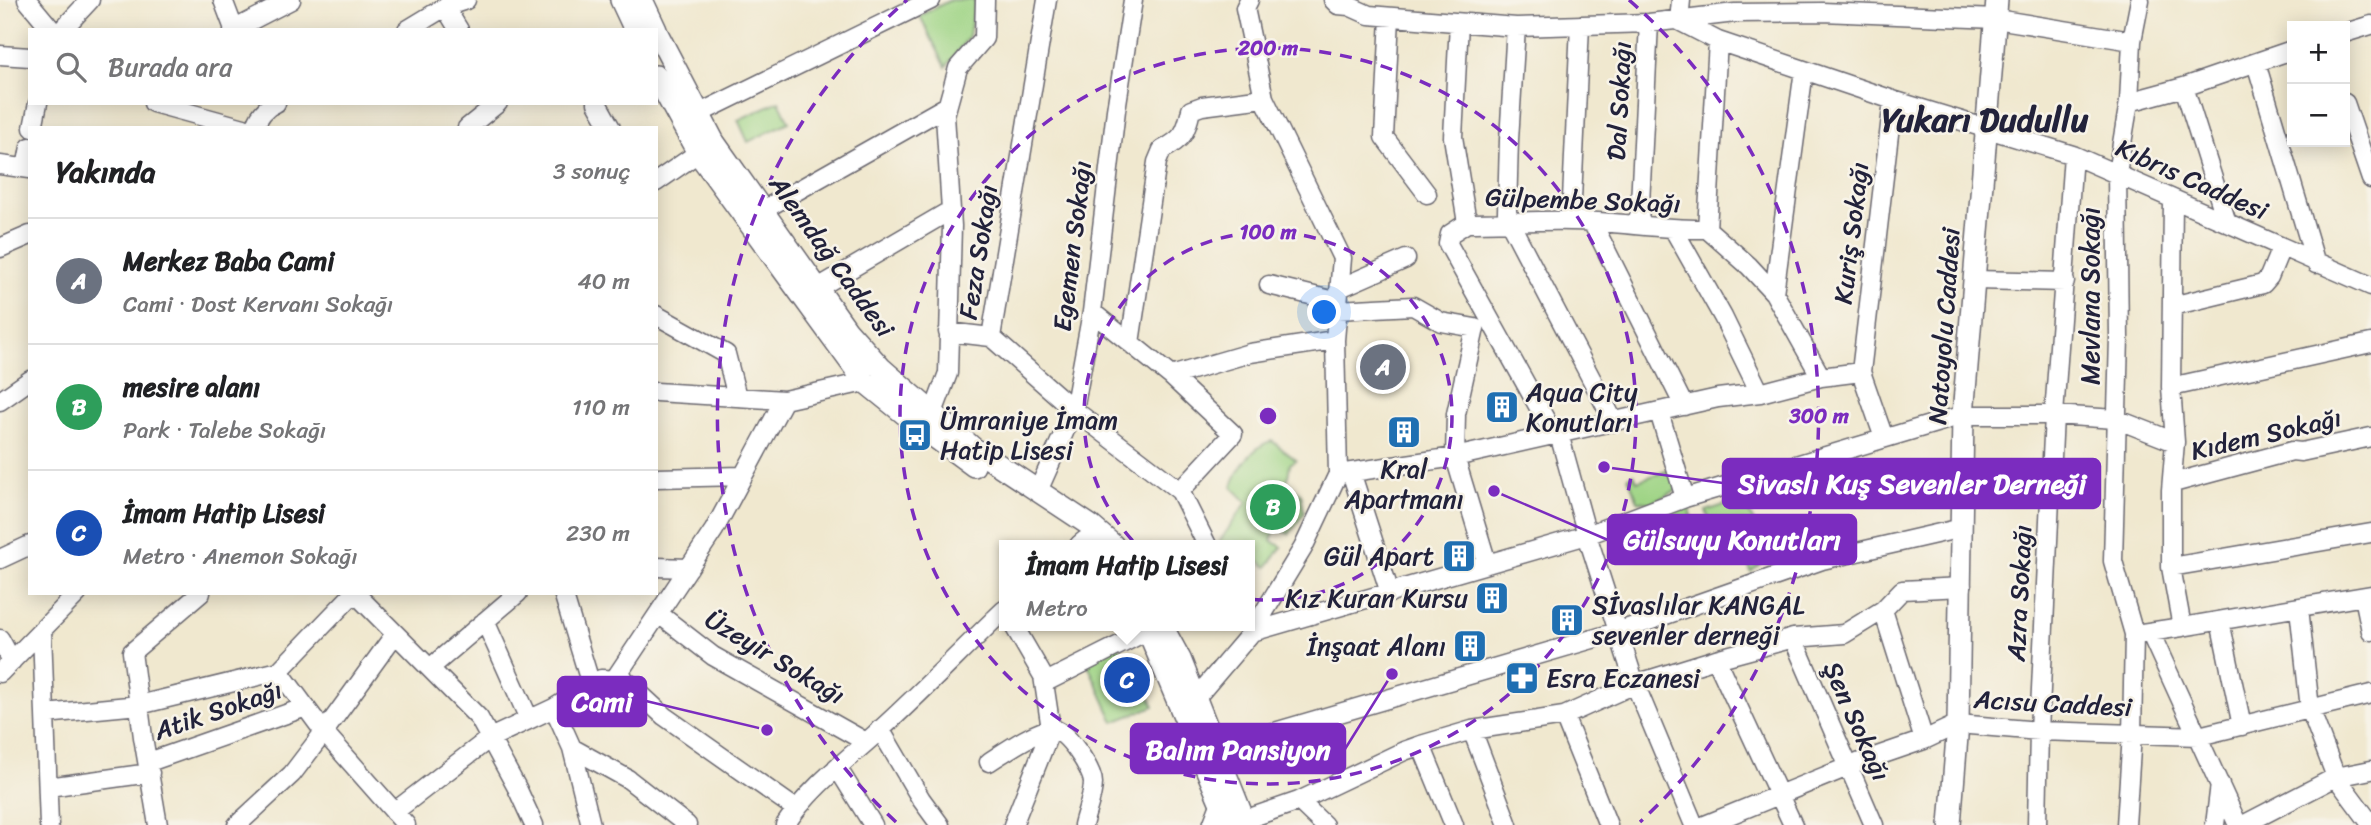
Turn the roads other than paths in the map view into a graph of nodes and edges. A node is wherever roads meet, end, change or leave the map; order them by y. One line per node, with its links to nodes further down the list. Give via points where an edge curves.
1 (27, 0): 25 (street)
2 (90, 0): 26 (street)
3 (223, 0): 27 (street)
4 (291, 0): 28 (street)
5 (466, 0): 16 (street)
6 (621, 0): 31 (main road)
7 (642, 0): 32 (main road, Alemdağ Caddesi)
8 (931, 0): 53 (street)
9 (985, 0): 52 (street, via 984,38 958,68)
10 (1047, 0): 97 (street, Feza Sokağı)
11 (1133, 0): 93 (street, Egemen Sokağı)
12 (1249, 0): 44 (street, via 1245,8)
13 (1681, 0): 19 (street)
14 (2140, 0): 36 (street, Mevlana Sokağı)
15 (1344, 2): 18 (street, via 1369,15)
16 (445, 7): 29 (street); 30 (street)
17 (1996, 10): 19 (street, via 1735,13); 36 (street); 60 (main road, Natoyolu Caddesi)
18 (1390, 17): 20 (street); 68 (street, via 1384,137)
19 (1679, 21): 21 (street); 35 (street, Kıbrıs Caddesi)
20 (1459, 23): 24 (street); 74 (street, Gülpembe Sokağı, via 1453,137)
21 (1649, 23): 22 (street); 77 (street, Dal Sokağı)
22 (1580, 25): 24 (street); 72 (street)
23 (2371, 25): 33 (street)
24 (1516, 27): 75 (street, via 1506,200)
25 (50, 28)
26 (64, 28)
27 (232, 28)
28 (237, 28)
29 (410, 28)
30 (458, 28)
31 (634, 28)
32 (655, 28)
33 (2350, 31)
34 (658, 34): 53 (main road, Alemdağ Caddesi)
35 (1718, 41): 41 (street, Kıbrıs Caddesi); 78 (street)
36 (2132, 41): 46 (street, Mevlana Sokağı)
37 (2287, 52): 40 (street)
38 (0, 55): 39 (street)
39 (28, 57)
40 (2256, 63): 43 (street); 84 (street)
41 (1804, 70): 45 (street, Kıbrıs Caddesi); 90 (street)
42 (658, 79): 61 (main road, Alemdağ Caddesi)
43 (2184, 87): 46 (street); 76 (street)
44 (1264, 98): 91 (street, via 1342,258); 99 (street, via 1191,110 1178,141 1162,149)
45 (1893, 100): 60 (street, Kıbrıs Caddesi); 101 (street, Kuriş Sokağı)
46 (2129, 102): 65 (street, Mevlana Sokağı)
47 (38, 105): 55 (street)
48 (160, 105): 56 (street)
49 (271, 105): 57 (street)
50 (496, 105): 58 (street)
51 (598, 105): 59 (street)
52 (947, 106): 70 (street); 71 (street)
53 (698, 114): 61 (main road, Alemdağ Caddesi)
54 (2350, 118): 66 (street)
55 (33, 126)
56 (237, 126)
57 (256, 126)
58 (469, 126)
59 (610, 126)
60 (1988, 128): 62 (street, Kıbrıs Caddesi); 85 (main road, Natoyolu Caddesi)
61 (706, 148): 67 (street); 71 (main road, Alemdağ Caddesi); 104 (main road, Alemdağ Caddesi)
62 (2073, 155): 65 (street, Kıbrıs Caddesi); 86 (street, Azra Sokağı)
63 (0, 165): 64 (street)
64 (28, 168)
65 (2117, 173): 69 (street, Kıbrıs Caddesi); 118 (street, Mevlana Sokağı)
66 (2371, 179)
67 (658, 181)
68 (1427, 194)
69 (2173, 199): 76 (street, Kıbrıs Caddesi); 92 (street)
70 (951, 210): 89 (street); 96 (street)
71 (763, 211): 89 (main road, Alemdağ Caddesi)
72 (1571, 221): 73 (street, Gülpembe Sokağı); 75 (street, Gülpembe Sokağı)
73 (1592, 222): 77 (street, Gülpembe Sokağı); 112 (street)
74 (1467, 223): 75 (street, Gülpembe Sokağı); 95 (street, via 1450,234 1448,244)
75 (1510, 223): 119 (street)
76 (2227, 223): 82 (street, Kıbrıs Caddesi)
77 (1639, 224): 79 (street, Gülpembe Sokağı)
78 (1707, 229): 79 (street, Gülpembe Sokağı); 90 (street, Gülpembe Sokağı)
79 (1674, 230): 108 (street)
80 (28, 236): 81 (street)
81 (0, 248)
82 (2281, 248): 84 (street, Kıbrıs Caddesi); 92 (street, via 2263,284)
83 (1406, 259): 91 (street)
84 (2316, 264): 88 (street, Kıbrıs Caddesi)
85 (1974, 280): 86 (street); 116 (main road, Natoyolu Caddesi)
86 (2065, 282): 117 (street, Azra Sokağı)
87 (1269, 285): 91 (street)
88 (2371, 286)
89 (816, 289): 115 (main road, Alemdağ Caddesi, via 881,368)
90 (1774, 293): 103 (street, Gülpembe Sokağı)
91 (1339, 300): 95 (street, via 1413,306 1441,322); 98 (street)
92 (2172, 306): 105 (street)
93 (1092, 312): 99 (street); 113 (street, Egemen Sokağı)
94 (658, 316): 109 (street, via 726,354)
95 (1482, 323): 120 (street); 124 (street, via 1457,414)
96 (948, 332): 97 (street); 115 (street, via 948,373)
97 (991, 337): 113 (street, Feza Sokağı)
98 (1335, 340): 102 (street, via 1250,353); 125 (street)
99 (1130, 343): 102 (street)
100 (2371, 343): 105 (street)
101 (1861, 372): 103 (street); 122 (street)
102 (1171, 376): 130 (street, via 1233,434)
103 (1821, 377): 108 (street)
104 (865, 382): 110 (street); 135 (main road, Alemdağ Caddesi)
105 (2171, 387): 123 (street)
106 (26, 389): 111 (street)
107 (658, 393): 109 (street)
108 (1760, 393): 112 (street)
109 (737, 397): 110 (street)
110 (784, 400): 126 (street)
111 (0, 401)
112 (1684, 406): 114 (street)
113 (1074, 410): 129 (street, Egemen Sokağı); 130 (street, Feza Sokağı)
114 (1659, 412): 119 (street); 131 (street)
115 (933, 413): 129 (main road, Alemdağ Caddesi, via 973,448)
116 (1964, 415): 117 (street); 122 (street); 132 (main road, Natoyolu Caddesi)
117 (2054, 415): 118 (street); 195 (street, Azra Sokağı)
118 (2116, 419): 123 (street); 169 (street, Mevlana Sokağı, via 2113,561)
119 (1614, 422): 120 (street)
120 (1559, 435): 124 (street); 134 (street)
121 (2371, 437): 128 (street, Kıdem Sokağı, via 2292,451)
122 (1884, 439): 131 (street)
123 (2175, 442): 128 (street)
124 (1455, 457): 125 (street); 140 (street)
125 (1345, 473): 145 (street); 158 (street)
126 (743, 476): 127 (street); 143 (street)
127 (658, 478)
128 (2173, 483): 142 (street)
129 (1038, 491): 136 (main road, Alemdağ Caddesi)
130 (1180, 491): 137 (street, Feza Sokağı)
131 (1685, 498): 134 (street)
132 (1962, 528): 144 (main road, Natoyolu Caddesi); 167 (street, via 1822,560)
133 (2371, 533): 142 (street)
134 (1587, 535): 140 (street); 167 (street)
135 (1081, 540)
136 (1107, 540)
137 (1204, 540)
138 (28, 546): 139 (street)
139 (0, 559)
140 (1487, 563): 145 (street)
141 (658, 567): 143 (street)
142 (2171, 567): 160 (street)
143 (689, 568): 155 (street)
144 (1962, 587): 154 (street, via 1902,590); 190 (main road, Natoyolu Caddesi)
145 (1390, 593): 161 (street)
146 (76, 595): 162 (street)
147 (199, 595): 183 (street, via 132,652)
148 (353, 595): 176 (street)
149 (357, 595): 170 (street)
150 (516, 595): 157 (street)
151 (564, 595): 180 (street)
152 (2367, 596): 153 (street); 168 (street)
153 (2299, 608): 159 (street); 186 (street)
154 (1883, 610): 171 (street, via 1844,634); 200 (street)
155 (659, 614): 177 (street); 201 (street, Üzeyir Sokağı, via 713,656)
156 (999, 615): 192 (street)
157 (485, 621): 175 (street); 189 (street)
158 (1255, 621)
159 (2220, 621): 160 (street); 191 (street)
160 (2182, 627): 169 (street)
161 (1255, 628)
162 (42, 631): 174 (street); 187 (street)
163 (1017, 631): 178 (street)
164 (1144, 631): 178 (street)
165 (1154, 631): 182 (main road)
166 (1248, 631): 182 (street)
167 (1620, 631): 179 (street); 204 (street)
168 (2371, 631)
169 (2142, 633): 197 (street); 198 (street)
170 (395, 634): 175 (street); 196 (street)
171 (1793, 638): 173 (street); 208 (street, Şen Sokağı)
172 (0, 639): 174 (street)
173 (1716, 659): 179 (street); 213 (street)
174 (6, 667)
175 (430, 668): 199 (street, via 479,718)
176 (279, 671): 183 (street); 184 (street)
177 (614, 680): 180 (street, via 601,679); 216 (street, via 625,680 664,716)
178 (1044, 683): 193 (street)
179 (1635, 684): 188 (street); 237 (street)
180 (591, 685): 185 (street)
181 (2371, 694): 186 (street, Acısu Caddesi)
182 (1188, 703): 204 (main road); 215 (main road)
183 (139, 705): 187 (street); 206 (street)
184 (306, 707): 196 (street); 206 (street, Atik Sokağı)
185 (554, 708): 189 (street); 203 (street)
186 (2310, 709): 191 (street, Acısu Caddesi); 210 (street)
187 (45, 714): 212 (street)
188 (1564, 716): 194 (street); 236 (street)
189 (529, 719): 199 (street)
190 (1958, 724): 195 (street, Acısu Caddesi); 200 (street, Acısu Caddesi); 241 (main road, Natoyolu Caddesi)
191 (2242, 726): 198 (street, Acısu Caddesi)
192 (880, 729): 201 (street); 229 (street)
193 (1051, 729): 205 (street); 230 (street); 231 (street, via 1064,735 1092,775)
194 (1472, 730): 202 (street); 235 (street)
195 (2039, 731): 197 (street, Acısu Caddesi); 242 (street, Azra Sokağı)
196 (324, 732): 217 (street); 223 (street, via 292,774)
197 (2132, 734): 198 (street, Acısu Caddesi); 243 (street)
198 (2199, 736): 211 (street)
199 (490, 738): 217 (street); 224 (street)
200 (1924, 740): 208 (street, Acısu Caddesi)
201 (866, 742): 207 (street)
202 (1421, 745): 214 (street); 234 (street)
203 (572, 748): 225 (street); 226 (street, via 628,779)
204 (1216, 750): 218 (main road)
205 (989, 762)
206 (149, 767): 212 (street, Atik Sokağı); 221 (street)
207 (837, 767): 216 (street); 228 (street)
208 (1849, 767): 213 (street, Acısu Caddesi); 240 (street, Şen Sokağı)
209 (2371, 769): 210 (street)
210 (2336, 777): 219 (street); 245 (street)
211 (2220, 784): 244 (street); 245 (street)
212 (48, 787): 220 (street)
213 (1779, 795): 238 (street, Acısu Caddesi); 239 (street)
214 (1299, 801): 218 (street); 233 (street)
215 (1221, 802): 218 (main road); 232 (street)
216 (796, 809): 227 (street)
217 (400, 818)
218 (1240, 823)
219 (2371, 824)
220 (49, 825)
221 (158, 825): 222 (street)
222 (165, 825)
223 (237, 825)
224 (534, 825)
225 (591, 825)
226 (687, 825)
227 (785, 825)
228 (873, 825)
229 (940, 825)
230 (1013, 825)
231 (1083, 825)
232 (1212, 825)
233 (1324, 825)
234 (1454, 825)
235 (1508, 825)
236 (1608, 825)
237 (1694, 825)
238 (1704, 825)
239 (1793, 825)
240 (1874, 825)
241 (1950, 825)
242 (2037, 825)
243 (2126, 825)
244 (2215, 825)
245 (2240, 825)

